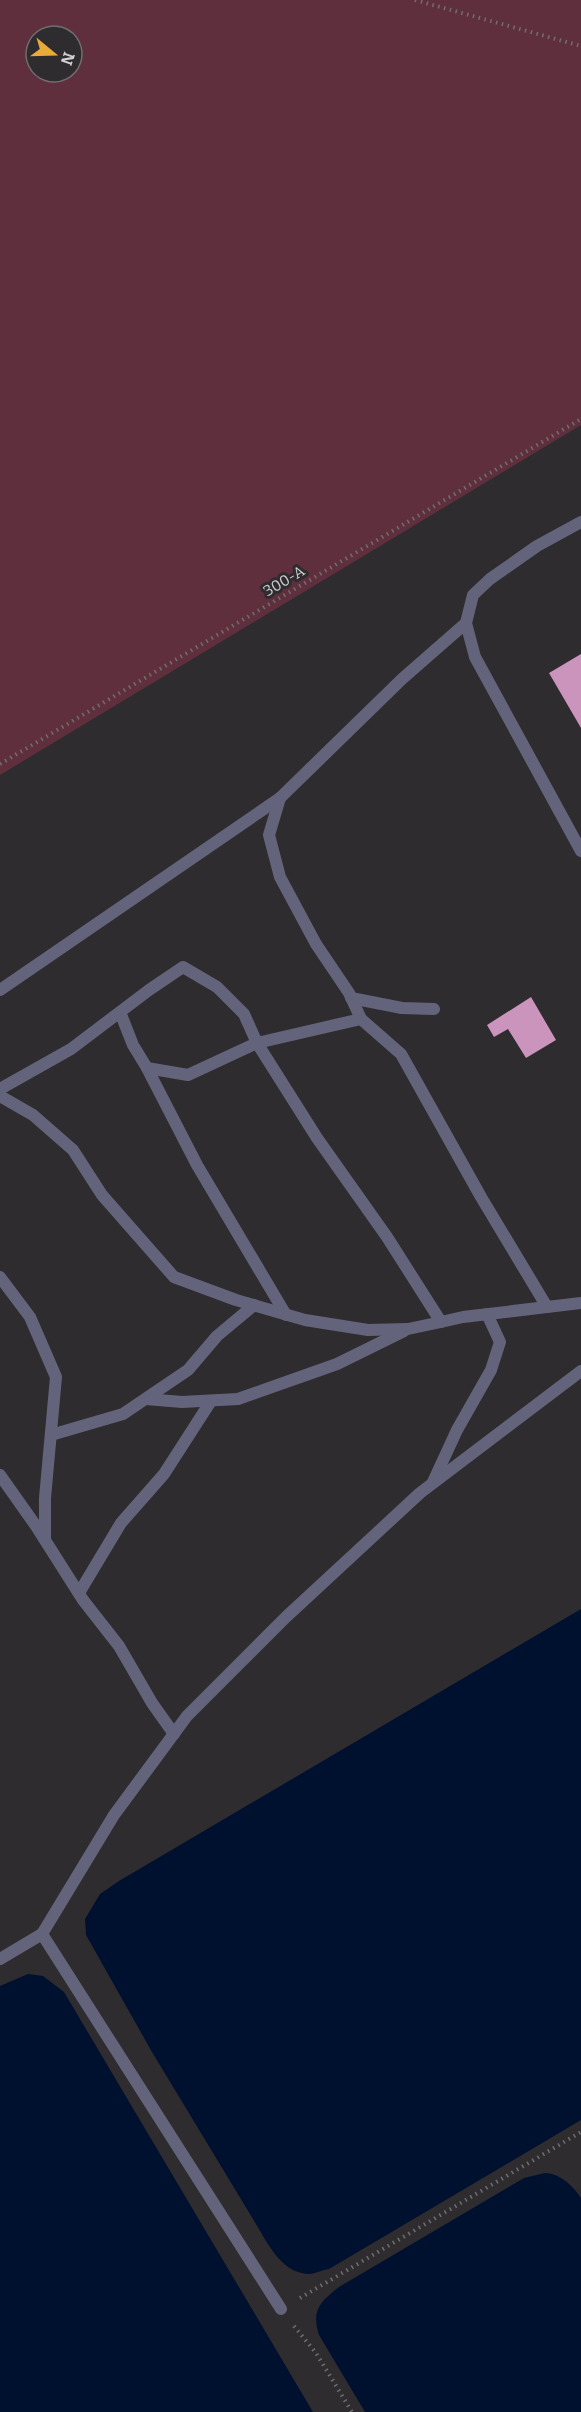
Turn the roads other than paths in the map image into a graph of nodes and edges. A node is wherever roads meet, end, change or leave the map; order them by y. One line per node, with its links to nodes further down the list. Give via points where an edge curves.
1 (581, 522): 2 (lane, via 537,546 490,579 473,595)
2 (466, 623): 3 (lane, via 402,679); 4 (lane, via 475,657)
3 (280, 798): 5 (lane); 6 (lane, via 269,835 280,877)
4 (581, 851)
5 (0, 990)
6 (351, 998): 7 (lane, via 402,1008); 9 (lane)
7 (434, 1009)
8 (120, 1012): 10 (lane, via 183,967 217,987 244,1014); 11 (lane); 12 (lane, via 71,1049)
9 (361, 1019): 10 (lane); 17 (lane, via 401,1054)
10 (257, 1043): 11 (lane, via 188,1075); 20 (lane)
11 (147, 1068): 19 (lane, via 196,1165)
12 (0, 1089)
13 (0, 1096): 16 (lane, via 33,1115 73,1150 102,1195 174,1277)
14 (0, 1277): 25 (lane, via 30,1317 56,1377)
15 (581, 1303): 17 (lane)
16 (254, 1305): 19 (lane); 23 (lane, via 217,1336 188,1370)
17 (547, 1307): 18 (lane)
18 (487, 1314): 20 (lane); 27 (lane, via 500,1342 491,1370)
19 (286, 1315): 21 (lane, via 368,1330)
20 (441, 1322): 21 (lane)
21 (408, 1329): 24 (lane, via 337,1364 238,1399)
22 (581, 1371): 27 (lane)
23 (146, 1399): 24 (lane); 25 (lane, via 123,1414)
24 (211, 1401): 29 (lane, via 164,1474 121,1523)
25 (51, 1435): 28 (lane)
26 (0, 1475): 28 (lane)
27 (433, 1483): 30 (lane, via 286,1617 187,1716)
28 (45, 1540): 29 (lane)
29 (79, 1593): 30 (lane, via 119,1646)
30 (174, 1734): 31 (lane, via 114,1815)
31 (42, 1934): 32 (lane); 33 (lane)
32 (0, 1959)
33 (281, 2309)

